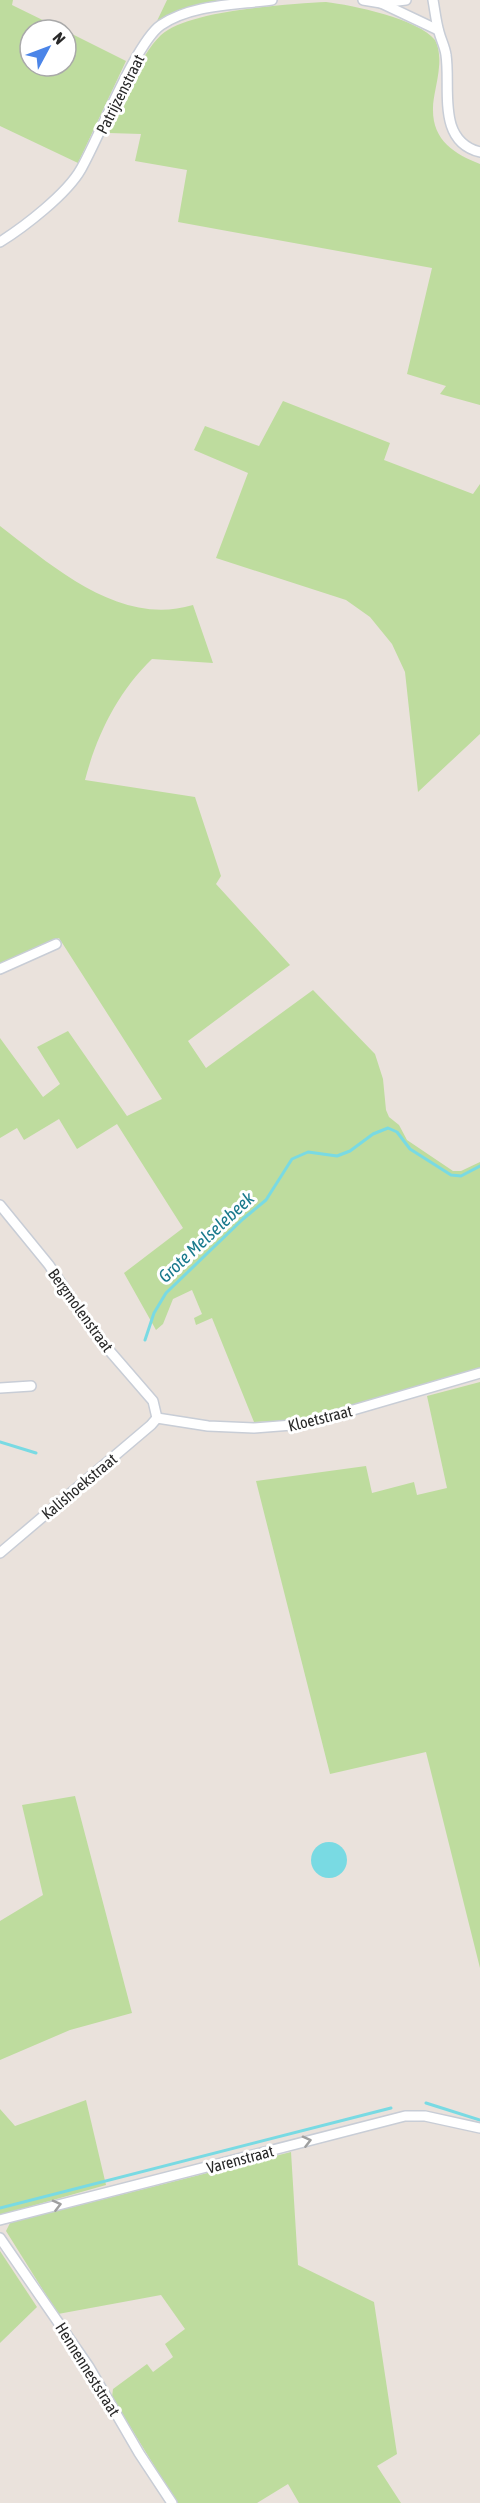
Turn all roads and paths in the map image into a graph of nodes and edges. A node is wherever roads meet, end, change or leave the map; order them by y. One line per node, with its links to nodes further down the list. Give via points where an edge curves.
1 (272, 0): 8 (street, Patrijzenstraat, via 213,7 159,26 140,52 80,172 27,225)
2 (363, 0): 5 (street)
3 (405, 0): 5 (street)
4 (433, 0): 6 (street)
5 (381, 3): 6 (street)
6 (438, 30): 7 (street, via 446,54 450,127 458,140)
7 (480, 152)
8 (0, 242)
9 (56, 944): 10 (street)
10 (0, 969)
11 (0, 1205): 15 (street, Bergmolenstraat, via 49,1265 105,1347 147,1392)
12 (480, 1373): 15 (street, Kloetstraat, via 304,1424 276,1428 208,1426)
13 (31, 1386): 14 (street)
14 (0, 1388)
15 (157, 1418): 16 (street, Kalishoekstraat)
16 (0, 1553)
17 (480, 2128): 18 (street, Varenstraat, one-way to 17, via 405,2116 425,2116)
18 (0, 2220)
19 (0, 2238): 20 (street, Hennenneststraat, via 89,2367)
20 (172, 2503)

